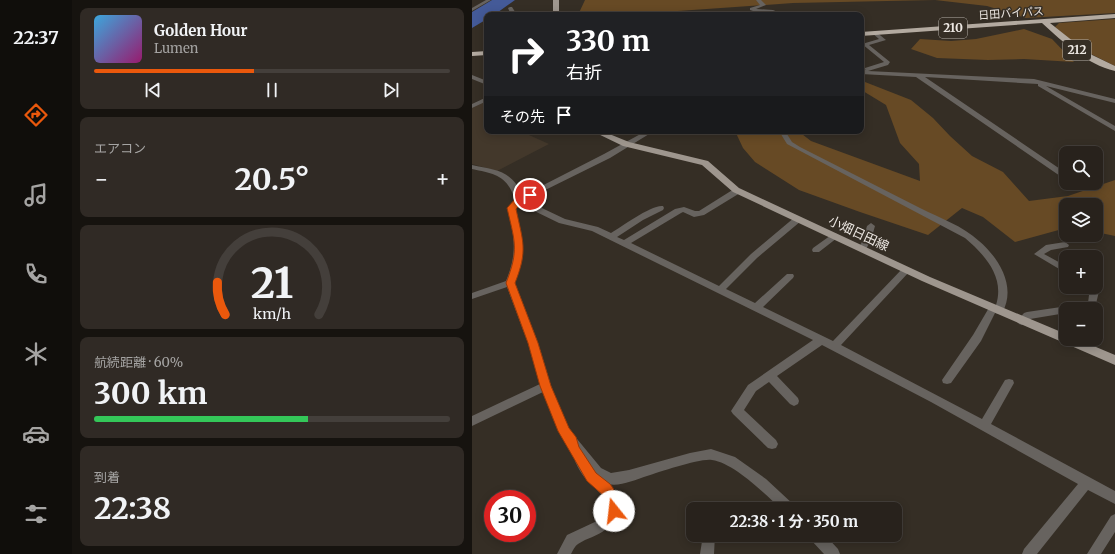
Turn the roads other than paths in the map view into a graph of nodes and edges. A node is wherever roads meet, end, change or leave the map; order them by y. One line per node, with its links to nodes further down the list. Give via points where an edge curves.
1 (489, 0): 5 (street)
2 (556, 0): 7 (main road)
3 (758, 0): 8 (street, via 764,5 752,10)
4 (510, 8): 6 (street)
5 (472, 10)
6 (512, 12)
7 (556, 12)
8 (773, 12)
9 (1115, 16): 10 (highway, 日田バイパス / 210)
10 (1044, 22): 11 (highway, 日田バイパス / 210); 15 (highway, 212, via 1077,51)
11 (875, 33): 12 (highway, 日田バイパス / 210); 16 (street, via 883,40 865,44 886,64)
12 (864, 34)
13 (484, 53): 14 (highway)
14 (472, 54)
15 (1115, 69)
16 (864, 70)
17 (864, 71): 18 (street)
18 (918, 75): 20 (street); 31 (street)
19 (472, 77): 21 (street)
20 (1034, 81): 23 (street); 25 (street)
21 (484, 82)
22 (484, 100): 24 (street)
23 (1115, 101)
24 (472, 106)
25 (1115, 129)
26 (603, 134): 29 (main road, 小畑日田線)
27 (645, 134): 29 (street)
28 (784, 134): 50 (street, via 789,143 968,236 984,249 999,272 1004,292 1003,303)
29 (626, 144): 32 (main road, 小畑日田線, via 705,163); 33 (street)
30 (472, 167): 33 (street, via 506,176 517,190)
31 (1059, 171)
32 (737, 191): 35 (main road, 小畑日田線); 39 (street, via 701,213 694,214 684,209 678,211)
33 (519, 200): 38 (street, via 562,220 595,229); 46 (street, via 512,208 520,246 518,264)
34 (660, 208): 38 (street)
35 (798, 219): 37 (main road, 小畑日田線); 47 (street, via 754,256)
36 (871, 226): 41 (street)
37 (834, 236): 41 (main road, 小畑日田線); 42 (street)
38 (611, 237): 39 (street)
39 (624, 244): 47 (street)
40 (1065, 245): 43 (street, via 1049,247 1038,254)
41 (862, 249): 44 (main road, 小畑日田線)
42 (816, 250)
43 (1059, 266)
44 (906, 270): 50 (main road, 小畑日田線); 54 (street)
45 (790, 276): 49 (street)
46 (510, 283): 48 (street); 59 (street)
47 (720, 290): 49 (street)
48 (472, 296)
49 (756, 308): 53 (street)
50 (996, 310): 52 (main road, 小畑日田線); 57 (street)
51 (1059, 311): 52 (street, via 1027,316)
52 (1022, 320): 55 (main road, 小畑日田線)
53 (821, 340): 54 (street); 56 (street)
54 (834, 346): 62 (street)
55 (1115, 360)
56 (769, 375): 60 (street); 64 (street, via 752,388 737,411)
57 (947, 380)
58 (1009, 383): 62 (street)
59 (546, 386): 61 (street); 63 (street, via 564,431)
60 (794, 401)
61 (472, 421)
62 (984, 426): 65 (street)
63 (572, 441): 67 (street, via 597,472 610,479 712,454 731,461 762,483); 71 (street, via 591,477 609,492 614,511 602,525 572,540)
64 (772, 444)
65 (1087, 482): 66 (street); 74 (street)
66 (1115, 498)
67 (782, 502)
68 (1115, 520): 75 (street)
69 (708, 542): 72 (street)
70 (822, 542): 73 (street)
71 (564, 554)
72 (707, 554)
73 (833, 554)
74 (1029, 554)
75 (1094, 554)

